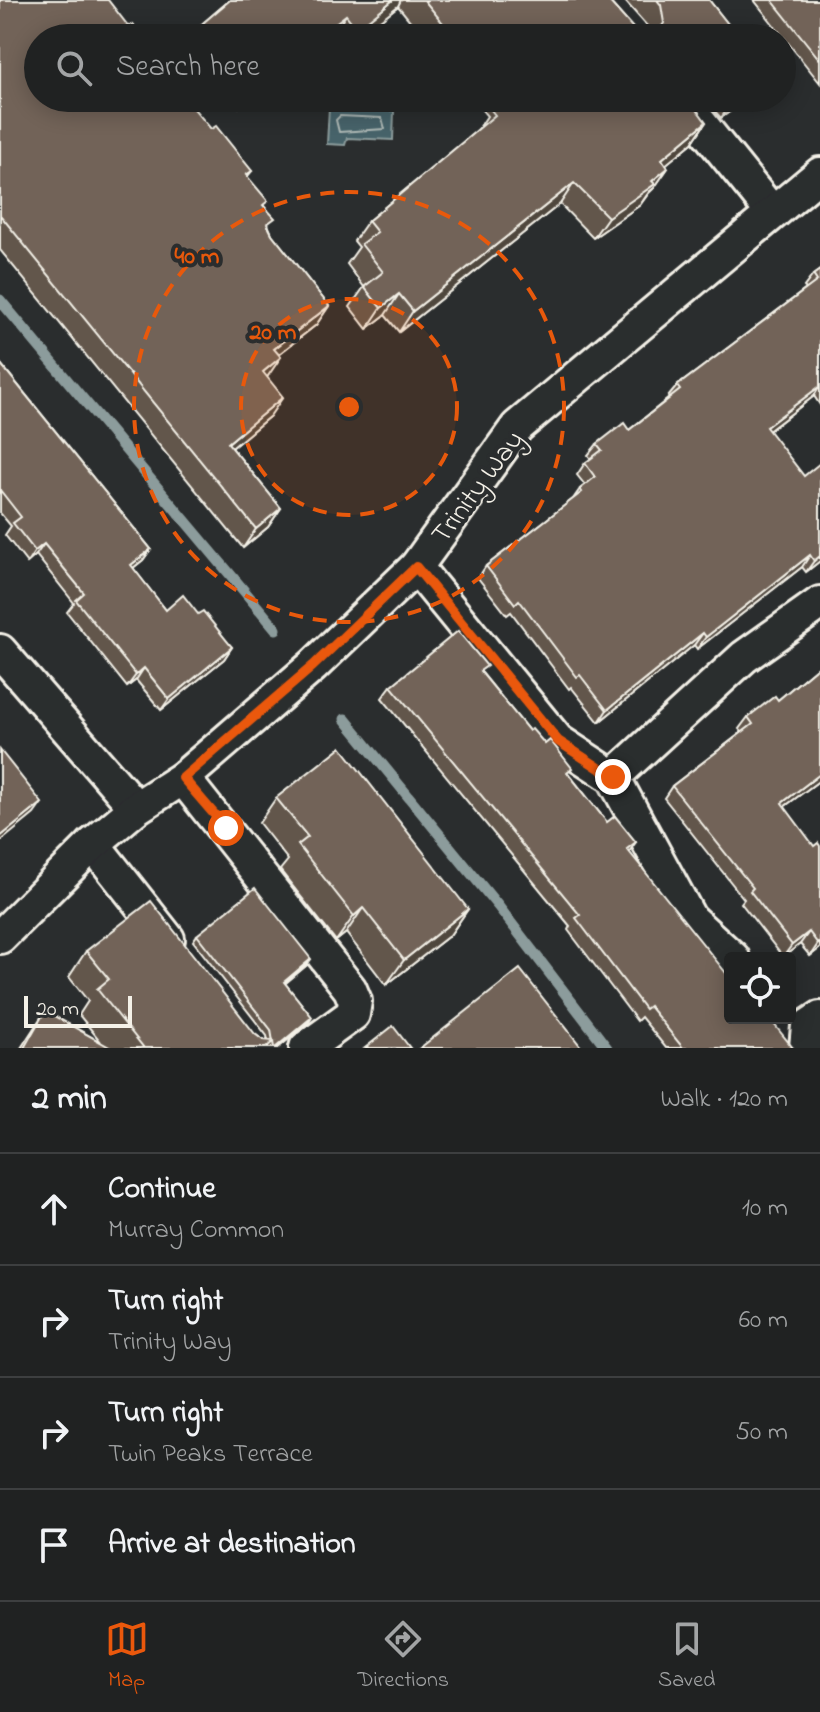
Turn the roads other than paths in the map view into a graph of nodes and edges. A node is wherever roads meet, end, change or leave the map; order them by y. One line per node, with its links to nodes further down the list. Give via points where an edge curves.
1 (691, 112): 3 (street)
2 (820, 174): 3 (street, Trinity Way)
3 (771, 211): 4 (street, Trinity Way, via 517,427)
4 (416, 567): 7 (street, via 558,741); 8 (street, Trinity Way, via 313,666)
5 (820, 603): 7 (street, via 744,657)
6 (0, 651): 9 (street)
7 (613, 777): 12 (street, via 690,919)
8 (183, 778): 9 (street, Trinity Way); 14 (street, via 350,989 353,1014)
9 (136, 808): 10 (street, Trinity Way)
10 (93, 844): 11 (street, Trinity Way); 13 (street)
11 (0, 937)
12 (726, 952)
13 (185, 962)
14 (306, 1048)

